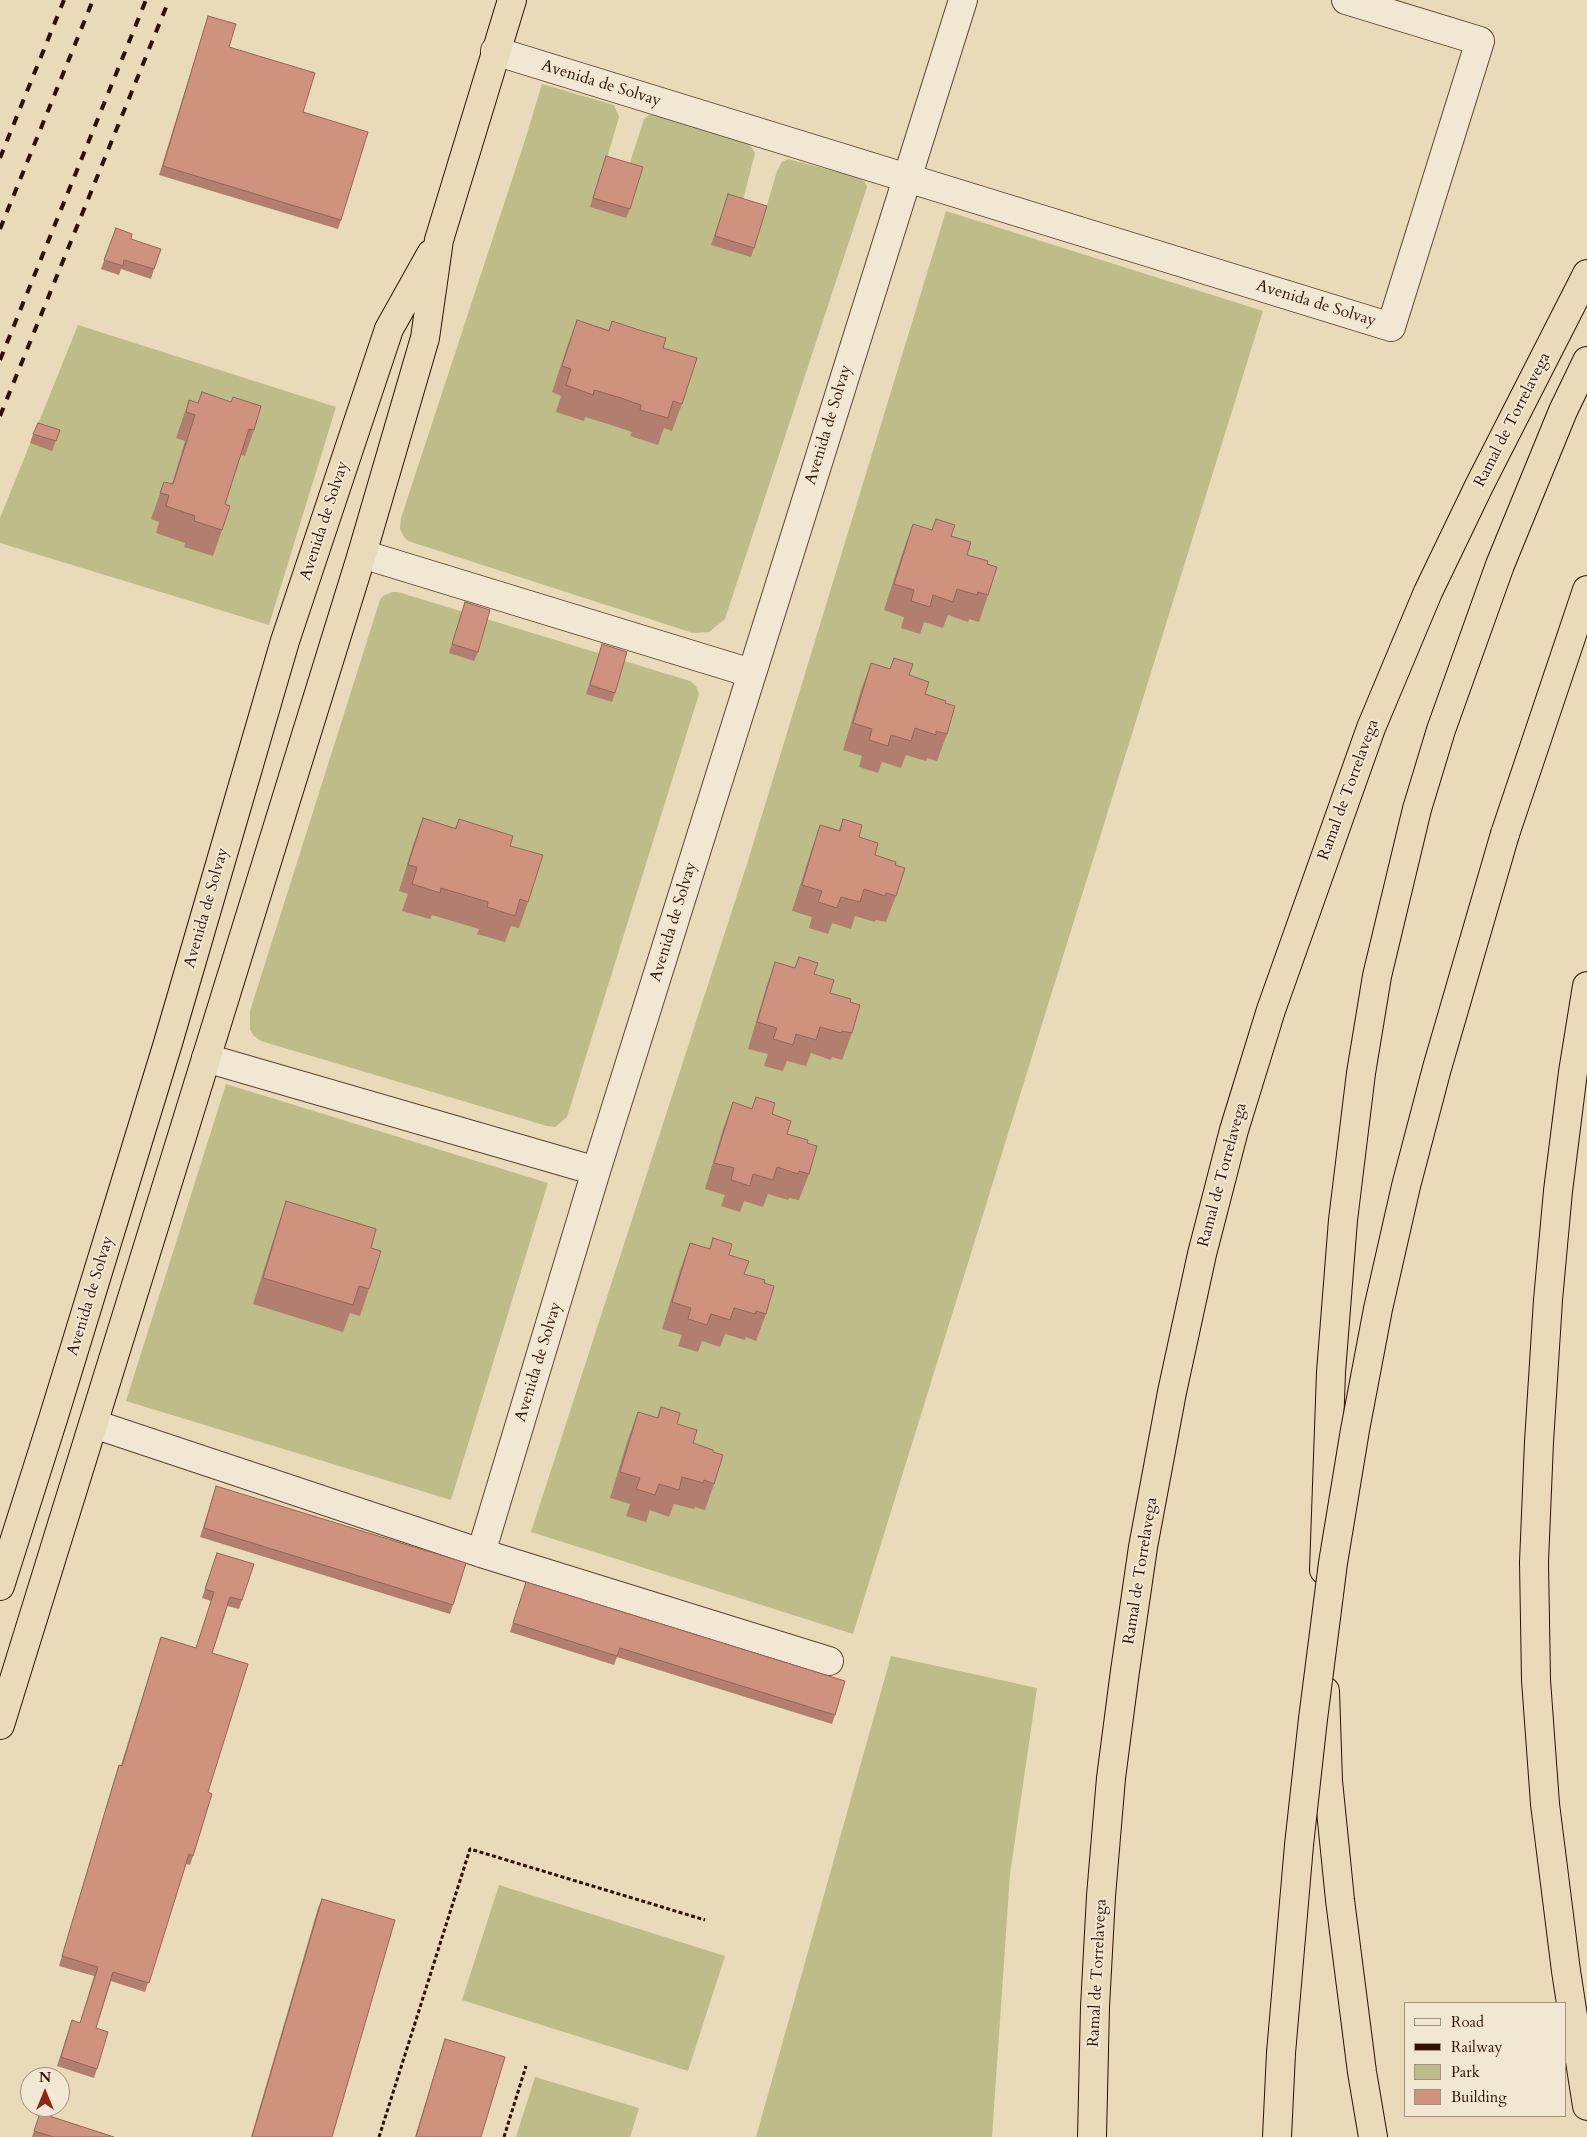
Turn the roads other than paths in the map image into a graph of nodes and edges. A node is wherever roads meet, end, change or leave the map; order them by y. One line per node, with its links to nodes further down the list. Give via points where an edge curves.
1 (512, 0): 4 (highway, Avenida de Solvay)
2 (963, 0): 5 (street, Avenida de Solvay)
3 (1346, 0): 5 (street, Avenida de Solvay, via 1480,41 1391,327)
4 (495, 51): 5 (street, Avenida de Solvay); 6 (highway, Avenida de Solvay)
5 (907, 178): 11 (street, Avenida de Solvay)
6 (439, 240): 9 (highway, Avenida de Solvay, via 425,338); 17 (highway, Avenida de Solvay, via 389,329 285,641 168,1043)
7 (1587, 274): 21 (highway, Ramal de Torrelavega, via 1428,592 1371,728 1274,1001 1234,1130 1202,1254 1172,1392 1143,1547 1125,1671 1111,1778 1101,1896)
8 (1587, 361): 23 (highway, via 1500,565 1441,730 1417,809 1377,976 1344,1211 1331,1372 1324,1541 1324,1676 1328,1781 1338,1880)
9 (362, 554): 11 (street); 13 (highway, Avenida de Solvay)
10 (1587, 590): 22 (highway, bridge, via 1505,834 1437,1068 1378,1309 1333,1563 1313,1719 1281,2052)
11 (751, 673): 14 (street, Avenida de Solvay)
12 (1587, 986): 20 (highway, via 1570,1092 1550,1280 1538,1442 1534,1562 1536,1680 1545,1804)
13 (206, 1058): 14 (street); 15 (highway, Avenida de Solvay)
14 (596, 1172): 16 (street, Avenida de Solvay)
15 (94, 1424): 16 (street); 19 (highway, Avenida de Solvay)
16 (481, 1552): 18 (street)
17 (0, 1586)
18 (829, 1661)
19 (0, 1725)
20 (1587, 2106)
21 (1092, 2137)
22 (1277, 2137)
23 (1373, 2137)

